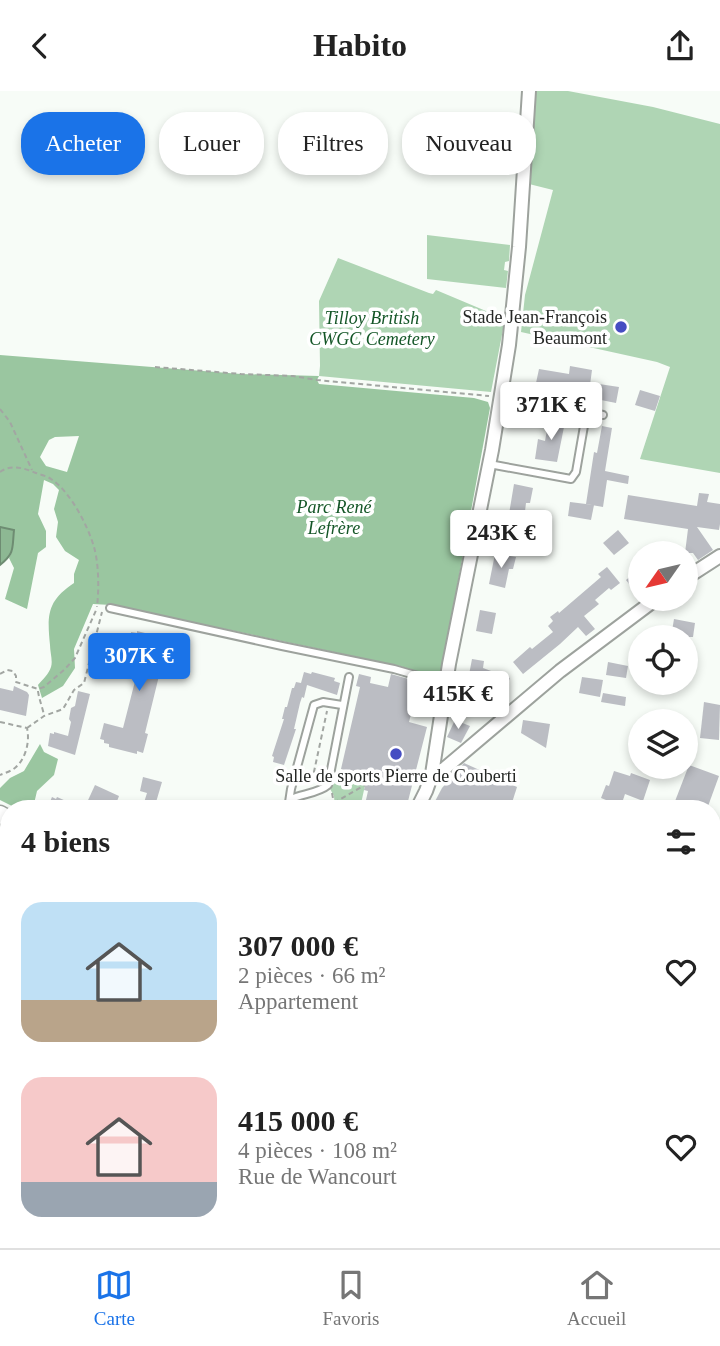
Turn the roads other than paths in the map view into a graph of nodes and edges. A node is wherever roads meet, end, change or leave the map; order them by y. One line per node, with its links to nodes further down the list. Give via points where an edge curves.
1 (529, 91): 2 (street, via 513,307)
2 (500, 398): 3 (lane); 5 (street)
3 (580, 411): 4 (lane); 5 (lane, via 584,426 571,479)
4 (603, 415)
5 (489, 464): 11 (street)
6 (720, 556): 7 (street)
7 (698, 570)
8 (107, 608): 11 (lane)
9 (640, 611): 13 (street)
10 (349, 677): 12 (lane)
11 (446, 684): 13 (street)
12 (342, 705): 14 (lane, via 328,785); 14 (lane, via 328,701 314,705)
13 (432, 774): 15 (street)
14 (290, 799)
15 (422, 800)

